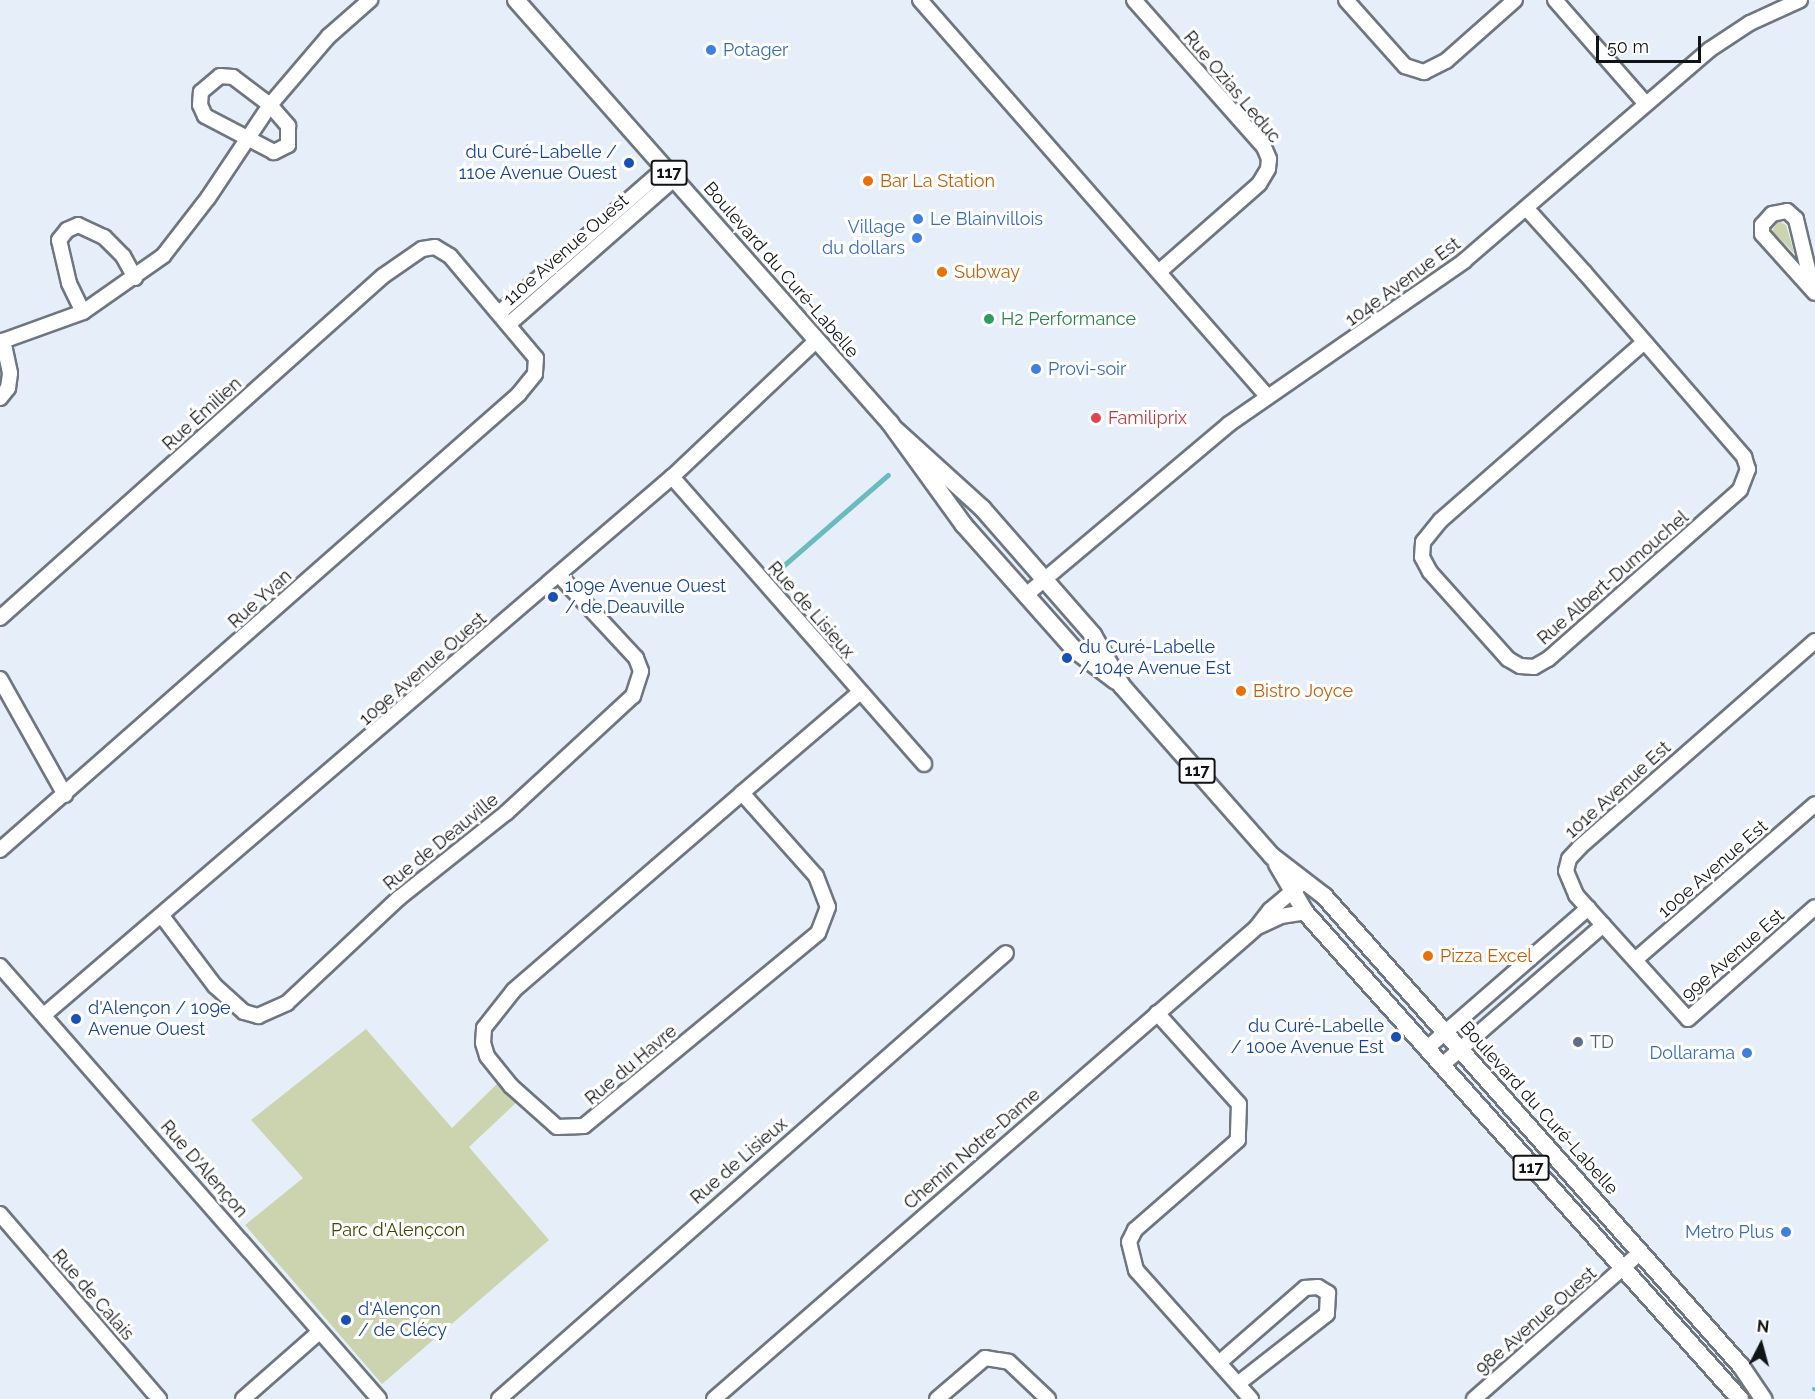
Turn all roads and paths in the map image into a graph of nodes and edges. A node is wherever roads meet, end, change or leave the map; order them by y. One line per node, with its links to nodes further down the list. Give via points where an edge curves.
1 (370, 0): 10 (street, via 329,36)
2 (920, 0): 14 (street)
3 (1134, 0): 14 (street, Rue Ozias Leduc, via 1264,147 1269,159 1259,184)
4 (1346, 0): 5 (street, via 1405,66 1424,72 1446,62)
5 (1515, 0)
6 (1555, 0): 9 (street)
7 (1800, 0): 9 (street, 104e Avenue Est, via 1728,38)
8 (520, 2): 12 (main road, Boulevard du Curé-Labelle / 117)
9 (1646, 104): 13 (street, 104e Avenue Est)
10 (270, 105): 11 (street); 11 (street, via 288,126 288,145 274,152); 11 (street, via 233,77 220,76 201,92 200,105 205,116)
11 (247, 138): 15 (street, via 208,198 163,256)
12 (670, 174): 18 (street, 110e Avenue Ouest); 19 (street, 110e Avenue Ouest); 20 (main road, Boulevard du Curé-Labelle / 117)
13 (1527, 209): 22 (street, Rue Albert-Dumouchel); 23 (street, 104e Avenue Est, via 1422,294)
14 (1160, 271): 23 (street)
15 (135, 278): 17 (street); 17 (street, via 123,256 104,237 78,225 67,230 60,240 69,283)
16 (1814, 292): 16 (street, via 1796,219 1787,211 1772,214 1762,225 1762,234)
17 (82, 312): 21 (street)
18 (500, 313): 19 (street); 30 (street, Rue Émilien, via 450,256 435,247 422,249 383,276)
19 (509, 324): 37 (street, Rue Yvan, via 534,353 537,368 519,394)
20 (817, 340): 25 (main road, Boulevard du Curé-Labelle / 117); 26 (street, 109e Avenue Ouest)
21 (2, 342): 24 (street, via 10,373 8,388)
22 (1644, 342): 22 (street, Rue Albert-Dumouchel, via 1441,520 1423,542 1422,557 1430,572 1508,659 1520,666 1534,667 1548,660 1740,490 1747,479 1744,457)
23 (1267, 396): 28 (street, 104e Avenue Est, via 1177,465)
24 (0, 398)
25 (897, 431): 28 (main road, Boulevard du Curé-Labelle / 117, via 982,508); 29 (main road, Boulevard du Curé-Labelle / 117, via 963,524)
26 (672, 477): 27 (street, 109e Avenue Ouest); 34 (street, Rue de Lisieux)
27 (559, 575): 44 (street, 109e Avenue Ouest); 44 (street, Rue de Deauville, via 636,658 640,671 633,696 506,813 399,898 287,1003 258,1016 244,1012 215,986)
28 (1044, 579): 29 (street, 104e Avenue Est); 33 (main road, Boulevard du Curé-Labelle / 117, via 1093,635)
29 (1026, 595): 33 (main road, Boulevard du Curé-Labelle / 117, via 1075,650)
30 (0, 618)
31 (1815, 641): 42 (street, 101e Avenue Est, via 1574,853 1568,862 1567,876)
32 (0, 679): 37 (street)
33 (1122, 686): 40 (main road, Boulevard du Curé-Labelle / 117)
34 (859, 693): 35 (street, Rue de Lisieux); 36 (street, Rue du Havre)
35 (924, 764)
36 (742, 793): 36 (street, Rue du Havre, via 514,990 484,1028 487,1056 511,1086 557,1127 584,1126 818,933 828,907 816,876)
37 (65, 795): 39 (street, Rue Yvan)
38 (1815, 804): 48 (street, 100e Avenue Est)
39 (0, 850)
40 (1299, 886): 43 (main road, Boulevard du Curé-Labelle / 117); 46 (street, Chemin Notre-Dame); 52 (main road, Boulevard du Curé-Labelle / 117, via 1324,896)
41 (1815, 907): 48 (street, 99e Avenue Est, via 1688,1019)
42 (1588, 908): 45 (street, 99e Avenue Est); 52 (street)
43 (1305, 912): 46 (street, Chemin Notre-Dame, via 1281,916); 53 (main road, Boulevard du Curé-Labelle / 117)
44 (162, 916): 51 (street, 109e Avenue Ouest)
45 (1603, 925): 48 (street, 99e Avenue Est); 54 (street)
46 (1256, 928): 50 (street, Chemin Notre-Dame)
47 (1006, 952): 65 (street, Rue de Lisieux)
48 (1635, 960)
49 (0, 966): 51 (street, Rue D'Alençon)
50 (1158, 1013): 60 (street, via 1239,1104 1238,1140 1135,1230 1129,1242 1136,1270); 66 (street, Chemin Notre-Dame)
51 (44, 1015): 59 (street, Rue D'Alençon, via 285,1288)
52 (1445, 1033): 53 (street); 54 (main road, Boulevard du Curé-Labelle / 117)
53 (1426, 1049): 55 (main road, Boulevard du Curé-Labelle / 117)
54 (1460, 1050): 55 (street); 57 (main road, Boulevard du Curé-Labelle / 117)
55 (1441, 1066): 58 (main road, Boulevard du Curé-Labelle / 117)
56 (0, 1214): 62 (street, Rue de Calais)
57 (1641, 1252): 58 (street, 98e Avenue Ouest); 72 (main road, Boulevard du Curé-Labelle / 117, via 1741,1366)
58 (1621, 1270): 70 (street, 98e Avenue Ouest); 71 (main road, Boulevard du Curé-Labelle / 117)
59 (318, 1333): 63 (street); 64 (street, Rue D'Alençon)
60 (1220, 1362): 61 (street); 61 (street, via 1305,1288 1318,1287 1328,1293 1327,1314)
61 (1239, 1383): 69 (street)
62 (159, 1399)
63 (243, 1399)
64 (379, 1399)
65 (498, 1399)
66 (714, 1399)
67 (937, 1399): 68 (street, via 985,1358 1009,1362)
68 (1048, 1399)
69 (1251, 1399)
70 (1474, 1399)
71 (1740, 1399)
72 (1763, 1399)

